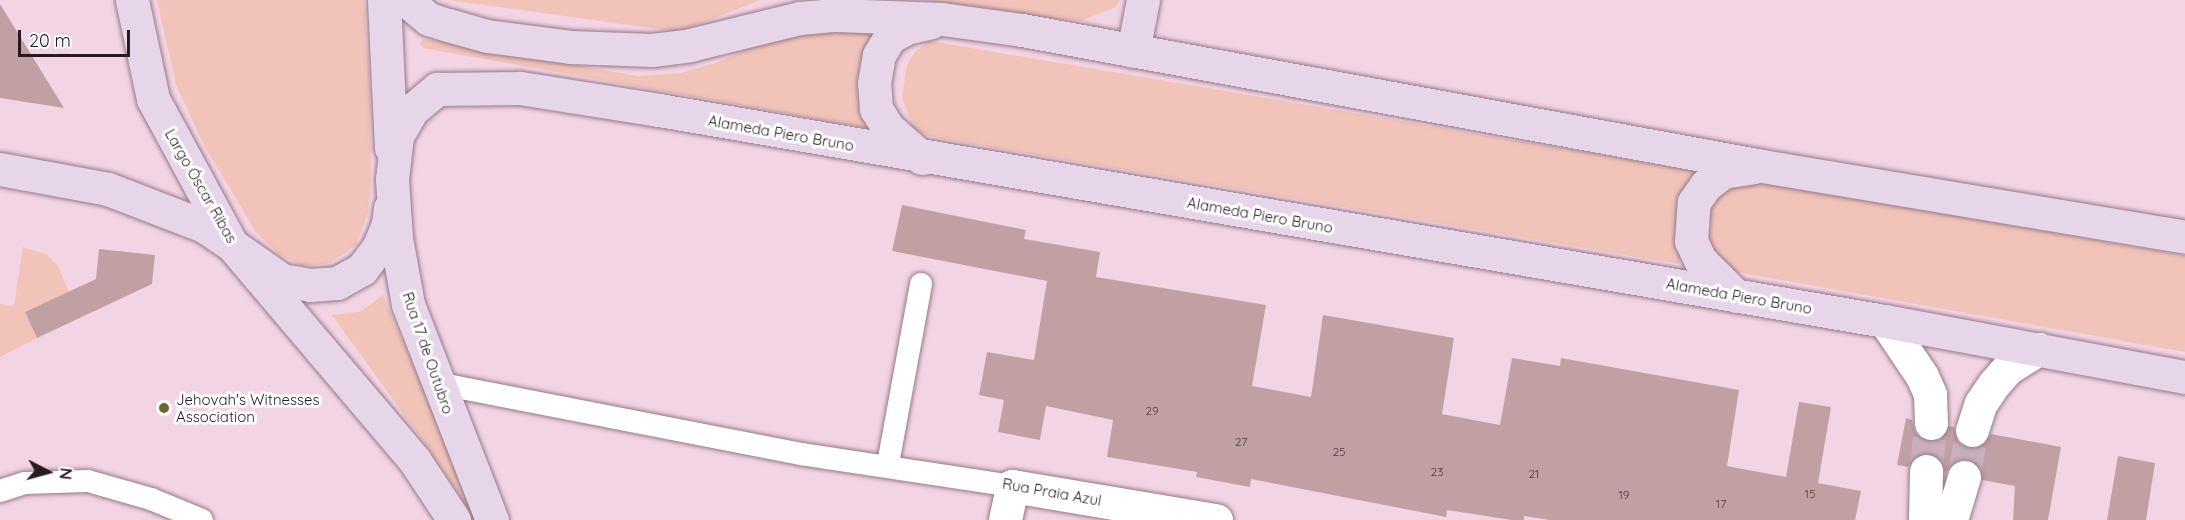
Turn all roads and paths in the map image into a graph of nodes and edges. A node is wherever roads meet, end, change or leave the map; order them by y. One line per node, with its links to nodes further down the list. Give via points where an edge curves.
1 (132, 0): 12 (street, Largo Óscar Ribas, via 153,99)
2 (384, 0): 10 (street, Largo Óscar Ribas)
3 (406, 0): 5 (street, via 429,19 487,36 570,47 652,50 690,45 800,18 873,14)
4 (1143, 0): 6 (street)
5 (942, 19): 6 (street); 7 (street, via 906,27 890,37 879,55 874,83 876,109 888,128)
6 (1133, 51): 8 (street)
7 (922, 158): 10 (street, Alameda Piero Bruno, via 659,110 520,88 479,86 437,89 412,110 397,136); 14 (street, Alameda Piero Bruno)
8 (1762, 166): 11 (street); 14 (street, via 1723,172 1706,185 1694,202 1691,241 1700,260)
9 (0, 169): 12 (street, via 108,189 183,217)
10 (392, 178): 12 (street, Largo Óscar Ribas, via 388,224 378,248 362,269 338,283 310,285 282,280); 18 (street, Rua 17 de Outubro, via 396,238 408,303)
11 (2185, 237)
12 (232, 245): 27 (street, via 415,461)
13 (921, 284): 21 (lane)
14 (1736, 296): 15 (street, Alameda Piero Bruno)
15 (1885, 321): 16 (street, Alameda Piero Bruno); 19 (street, via 1922,376 1930,394)
16 (2039, 349): 17 (street, Alameda Piero Bruno); 20 (street, via 2008,369 1994,384 1981,402)
17 (2185, 377)
18 (436, 383): 21 (lane, Rua Praia Azul, via 801,454); 28 (street, Rua 17 de Outubro)
19 (1931, 423)
20 (1972, 430)
21 (888, 464): 24 (lane, Rua Praia Azul)
22 (1926, 471): 31 (street)
23 (1964, 477): 32 (street)
24 (1012, 486): 29 (street); 30 (street, Rua Praia Azul)
25 (0, 491): 26 (lane, via 25,483 88,481 151,499)
26 (202, 520)
27 (454, 520)
28 (492, 520)
29 (1005, 520)
30 (1216, 520)
31 (1925, 520)
32 (1951, 520)

